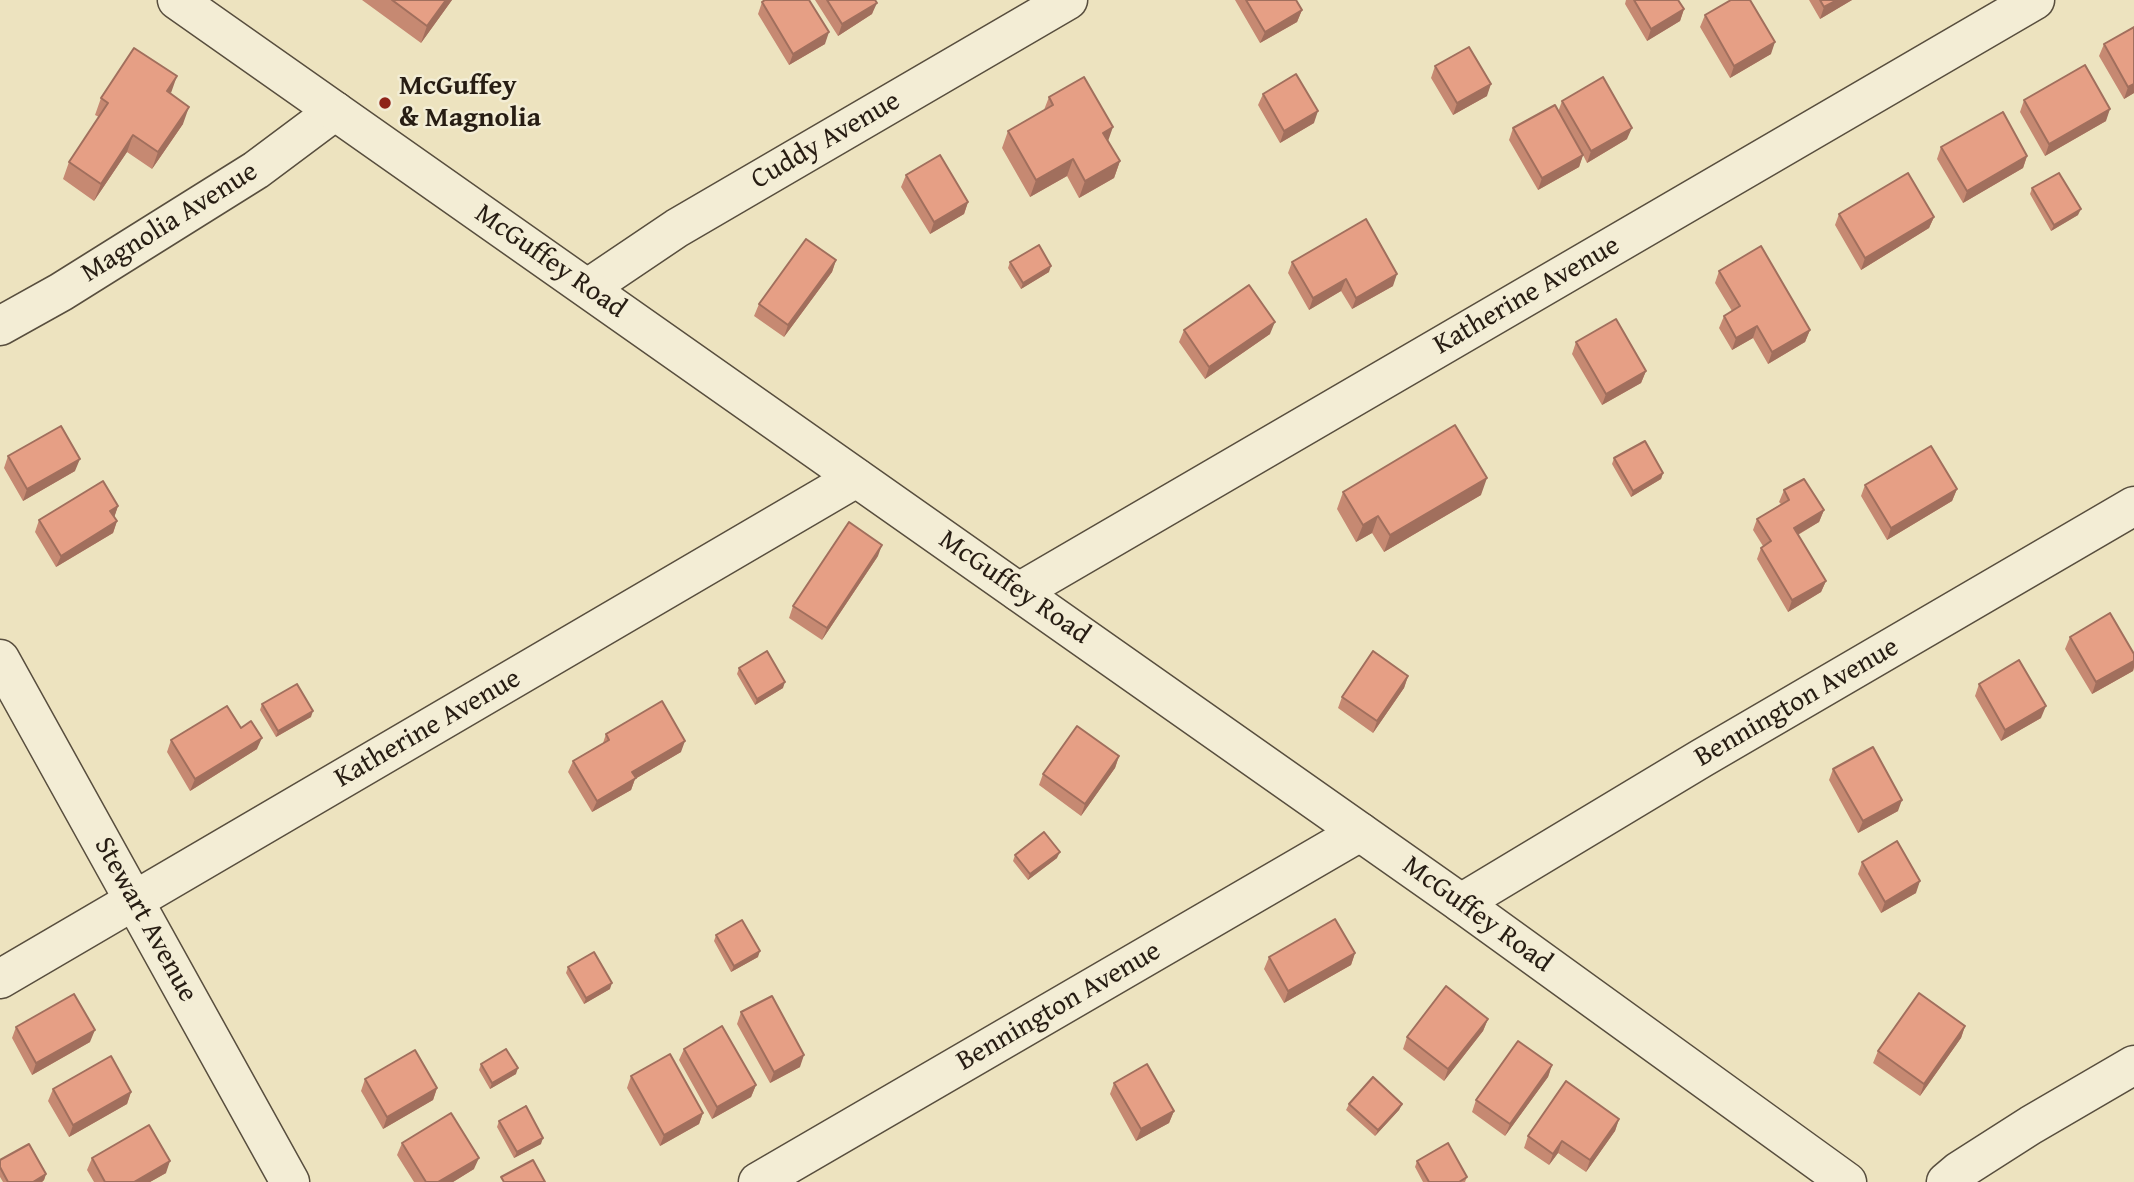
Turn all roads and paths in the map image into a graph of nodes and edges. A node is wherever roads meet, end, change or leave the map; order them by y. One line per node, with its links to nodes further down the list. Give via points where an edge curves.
1 (177, 0): 4 (street, McGuffey Road)
2 (1068, 0): 5 (street, Cuddy Avenue, via 677,228)
3 (2035, 0): 9 (street, Katherine Avenue)
4 (335, 111): 5 (street, McGuffey Road); 6 (street, Magnolia Avenue, via 256,170)
5 (588, 288): 7 (street, McGuffey Road)
6 (0, 326)
7 (856, 478): 9 (street, McGuffey Road); 12 (street, Katherine Avenue)
8 (2134, 506): 13 (street, Bennington Avenue)
9 (1019, 592): 11 (street, McGuffey Road)
10 (0, 659): 12 (street, Stewart Avenue)
11 (1360, 832): 13 (street, McGuffey Road); 17 (street, Bennington Avenue)
12 (135, 900): 14 (street, Katherine Avenue); 16 (street, Stewart Avenue)
13 (1461, 903): 18 (street, McGuffey Road)
14 (0, 979)
15 (2134, 1065): 19 (street)
16 (290, 1182)
17 (758, 1182)
18 (1847, 1182)
19 (1946, 1182)

